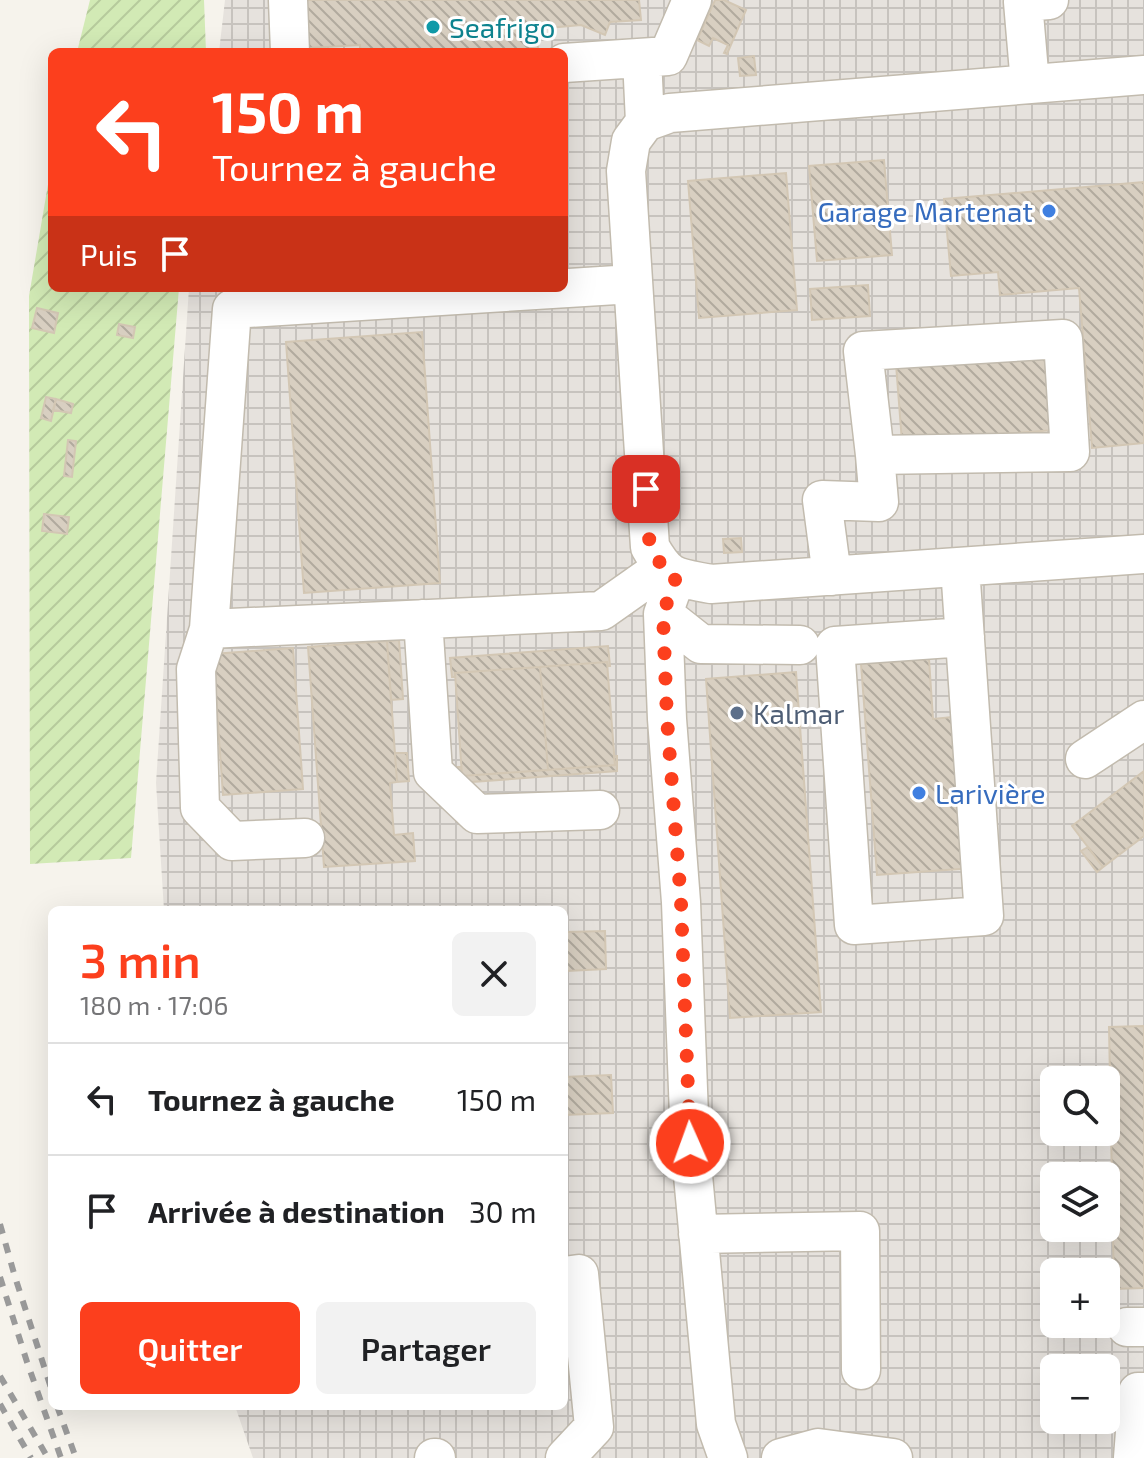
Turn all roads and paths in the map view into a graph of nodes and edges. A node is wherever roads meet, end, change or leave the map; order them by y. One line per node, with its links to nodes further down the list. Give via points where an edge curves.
1 (288, 0): 4 (street)
2 (692, 0): 5 (street, via 668,56)
3 (1049, 0): 8 (street, via 1023,2)
4 (290, 48)
5 (642, 58): 6 (street); 9 (street)
6 (568, 63)
7 (1144, 75): 8 (street)
8 (1030, 84): 9 (street, via 670,113)
9 (645, 122): 10 (street, via 631,141 626,171)
10 (633, 284): 11 (street); 16 (street, via 650,547)
11 (568, 288)
12 (505, 292): 20 (street, via 232,309)
13 (875, 455): 13 (street, via 1070,452 1063,339 863,351); 17 (street, via 879,502 822,500)
14 (1144, 554): 15 (street)
15 (960, 567): 17 (street); 21 (street)
16 (669, 572): 17 (street, via 711,584); 18 (street); 19 (street, via 601,611)
17 (832, 576)
18 (663, 614): 22 (street, via 701,644); 27 (street)
19 (423, 619): 20 (street); 25 (street, via 433,772 477,814)
20 (209, 629): 26 (street, via 196,669 200,808 232,841)
21 (965, 637): 21 (street, via 984,916 854,925 835,646)
22 (800, 645)
23 (1144, 720): 24 (street)
24 (1085, 759)
25 (600, 810)
26 (305, 838)
27 (698, 1234): 29 (street, via 860,1231); 32 (street, via 716,1424)
28 (568, 1275): 31 (street, via 579,1274 594,1427)
29 (861, 1370)
30 (1144, 1392): 35 (street, via 1138,1392)
31 (565, 1458)
32 (728, 1458)
33 (781, 1458): 34 (street, via 818,1448)
34 (893, 1458)
35 (1133, 1458)

